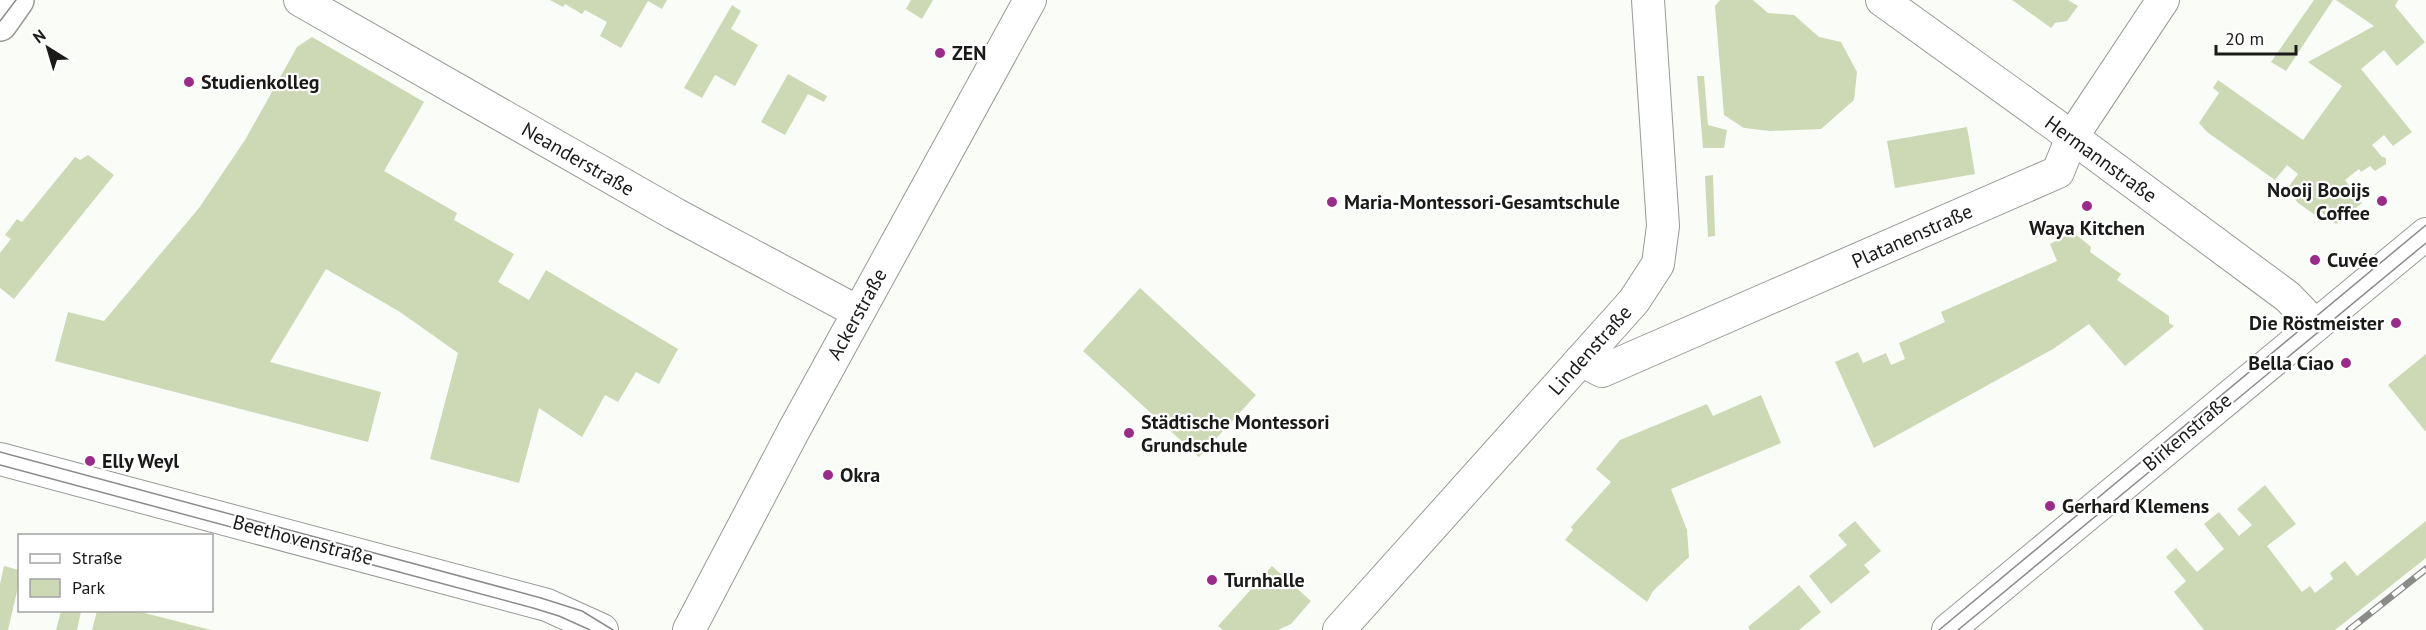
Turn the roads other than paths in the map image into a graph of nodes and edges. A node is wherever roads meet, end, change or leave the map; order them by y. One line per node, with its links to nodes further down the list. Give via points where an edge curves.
1 (16, 0): 7 (main road)
2 (300, 0): 10 (street, Neanderstraße, via 675,214)
3 (1030, 0): 10 (street, Ackerstraße)
4 (1648, 0): 12 (street, Lindenstraße, via 1663,226 1658,264 1634,301)
5 (1882, 0): 8 (street, Hermannstraße)
6 (2163, 0): 8 (street, Platanenstraße)
7 (0, 24)
8 (2072, 137): 11 (street, Hermannstraße, via 2288,297); 12 (street, Platanenstraße, via 2058,172 1602,371)
9 (2426, 234): 11 (street, Birkenstraße)
10 (858, 312): 15 (street, Ackerstraße)
11 (2315, 325): 17 (street, Birkenstraße)
12 (1581, 360): 16 (street, Lindenstraße)
13 (0, 459): 14 (street, Beethovenstraße, via 547,605)
14 (602, 630)
15 (689, 630)
16 (1339, 630)
17 (1948, 630)

